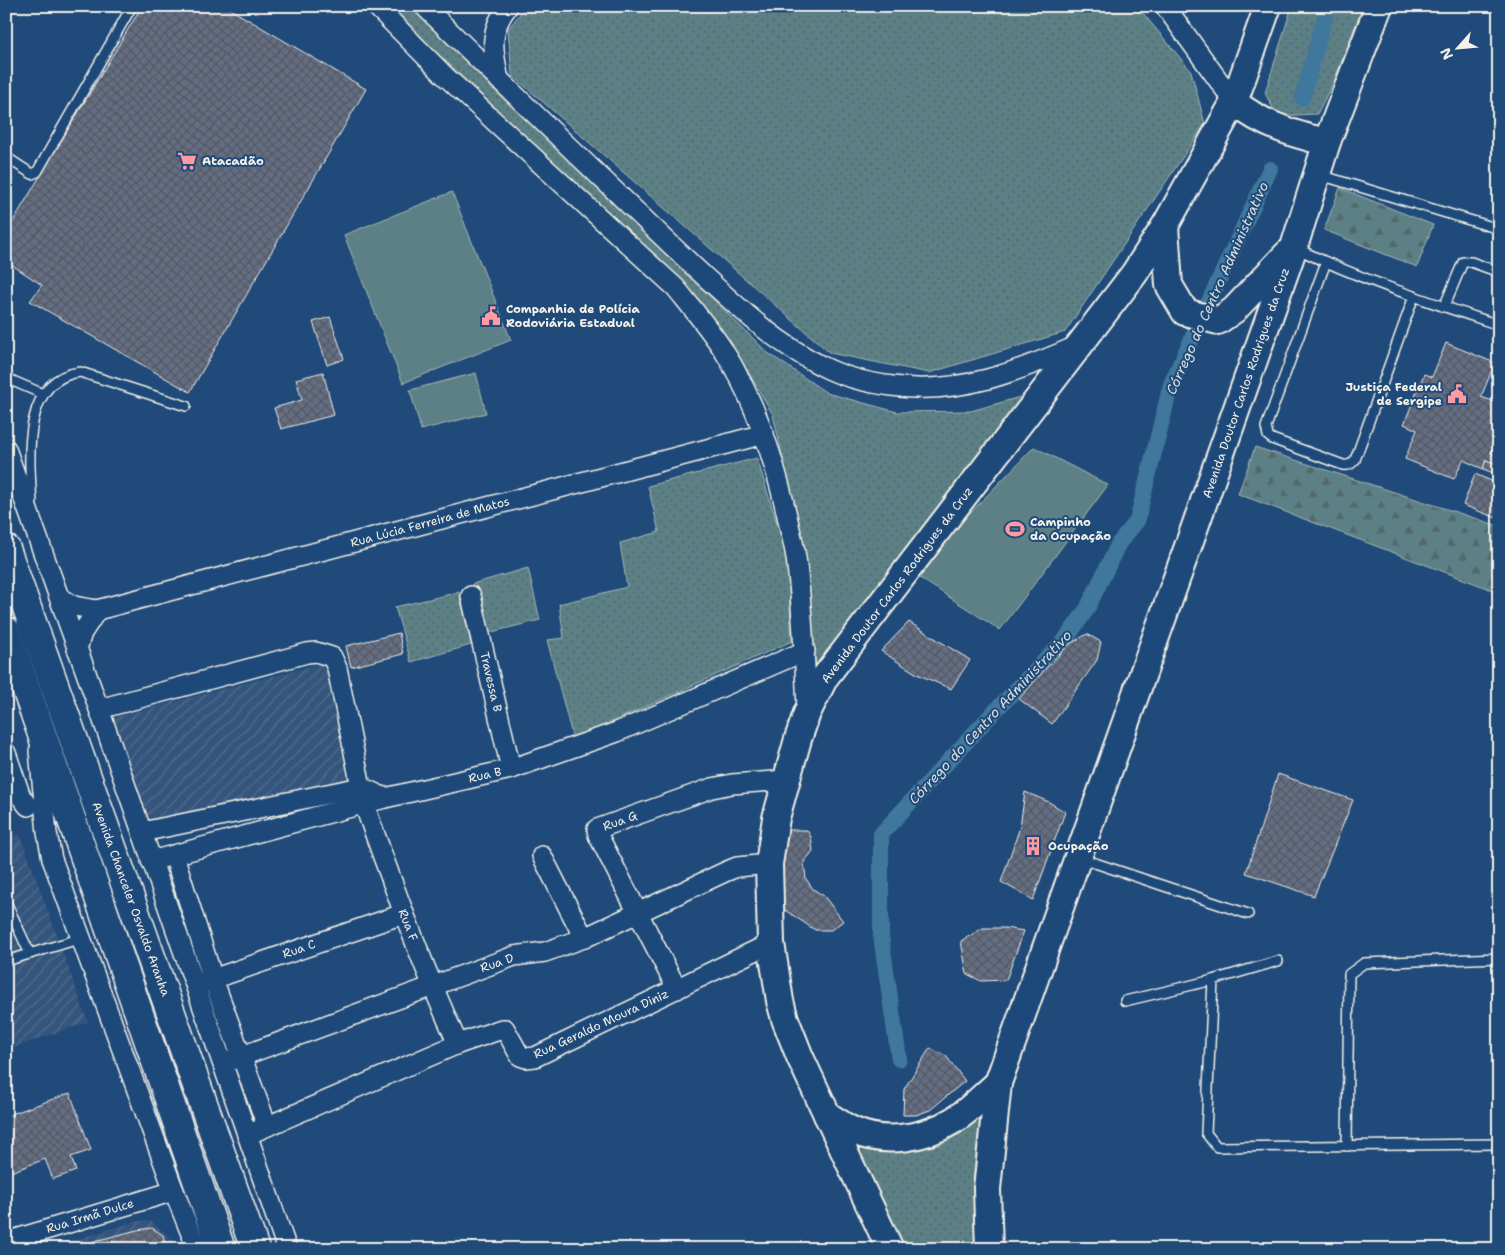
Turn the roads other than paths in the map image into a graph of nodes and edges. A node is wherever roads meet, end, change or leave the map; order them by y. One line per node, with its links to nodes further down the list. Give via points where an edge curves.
1 (132, 6): 11 (lane, via 36,172 32,174)
2 (376, 6): 25 (street, via 445,76 676,288 723,350 752,403)
3 (424, 6): 8 (street)
4 (508, 6): 8 (street, via 500,16 492,47)
5 (1165, 6): 9 (street)
6 (1268, 6): 9 (main road, Avenida Doutor Carlos Rodrigues da Cruz)
7 (1379, 6): 10 (main road, Avenida Doutor Carlos Rodrigues da Cruz)
8 (499, 80): 21 (street, via 749,318 823,367 857,379 893,386 945,388 1023,369)
9 (1234, 102): 10 (main road, via 1282,130); 13 (main road, Avenida Doutor Carlos Rodrigues da Cruz)
10 (1327, 142): 12 (main road, Avenida Doutor Carlos Rodrigues da Cruz)
11 (6, 157)
12 (1317, 174): 14 (lane); 15 (main road, Avenida Doutor Carlos Rodrigues da Cruz)
13 (1165, 226): 15 (main road, via 1169,285 1185,312 1218,321 1234,310); 21 (main road, Avenida Doutor Carlos Rodrigues da Cruz)
14 (1499, 229)
15 (1294, 248): 16 (lane); 46 (main road, Avenida Doutor Carlos Rodrigues da Cruz)
16 (1326, 262): 18 (lane); 18 (lane, via 1266,427 1272,439 1343,465 1348,466 1355,460)
17 (1499, 272): 19 (lane, via 1463,262)
18 (1414, 296): 19 (lane)
19 (1444, 307): 20 (lane)
20 (1499, 325)
21 (1082, 344): 36 (main road, Avenida Doutor Carlos Rodrigues da Cruz, via 825,677)
22 (6, 378): 23 (lane)
23 (43, 394): 24 (lane, via 57,378 80,372); 27 (lane, via 30,434)
24 (186, 406)
25 (764, 434): 31 (street, Rua Lúcia Ferreira de Matos); 34 (street, via 782,493 797,564)
26 (6, 449): 27 (street)
27 (33, 526): 30 (street)
28 (6, 549): 78 (main road, Avenida Chanceler Osvaldo Aranha)
29 (471, 596): 39 (street, Travessa B)
30 (59, 597): 31 (street, via 74,606); 33 (street)
31 (97, 610): 33 (street, via 82,633)
32 (6, 632): 37 (main road)
33 (77, 649): 35 (street)
34 (805, 651): 36 (street); 39 (street, Rua B, via 617,732)
35 (99, 709): 41 (street, Rua F, via 307,653 332,656); 43 (street)
36 (807, 713): 40 (main road, Avenida Doutor Carlos Rodrigues da Cruz)
37 (35, 715): 53 (street, via 49,846); 77 (main road)
38 (6, 753): 42 (street, via 21,797)
39 (511, 769): 41 (street, Rua B, via 385,798)
40 (787, 780): 48 (main road, Avenida Doutor Carlos Rodrigues da Cruz); 50 (street, Rua G, via 712,788 598,828 598,835)
41 (362, 795): 43 (street, Rua B); 44 (street, Rua B); 51 (street, Rua F)
42 (28, 806)
43 (142, 832): 47 (street)
44 (174, 855): 47 (street, Rua B); 61 (street)
45 (542, 856): 54 (street)
46 (1078, 857): 52 (lane); 68 (main road, Avenida Doutor Carlos Rodrigues da Cruz)
47 (151, 861): 61 (street)
48 (768, 864): 50 (street, Rua D, via 737,867); 55 (main road, Avenida Doutor Carlos Rodrigues da Cruz)
49 (6, 902): 56 (lane)
50 (639, 913): 54 (street, Rua D); 63 (street, Rua G)
51 (403, 914): 61 (street, Rua C); 62 (street, Rua F)
52 (1248, 914)
53 (82, 938): 56 (lane); 74 (street)
54 (584, 938): 62 (street, Rua D, via 540,953 514,956)
55 (772, 943): 63 (street, Rua Geraldo Moura Diniz); 69 (main road, Avenida Doutor Carlos Rodrigues da Cruz, via 785,1019)
56 (30, 954): 58 (lane)
57 (1499, 958): 73 (lane, via 1364,963 1349,974)
58 (6, 961)
59 (1278, 961): 60 (lane)
60 (1213, 980): 64 (lane); 73 (lane, via 1206,1133 1217,1147)
61 (204, 981): 66 (street); 67 (street)
62 (432, 987): 65 (street, Rua F); 66 (street, Rua D)
63 (677, 989): 65 (street, Rua Geraldo Moura Diniz, via 530,1058 520,1056 504,1029)
64 (1125, 1001)
65 (458, 1044): 70 (street, Rua Geraldo Moura Diniz)
66 (241, 1056): 67 (street, Rua D); 70 (street)
67 (223, 1062): 71 (street)
68 (998, 1083): 69 (main road, via 954,1120 928,1133 887,1138 866,1135); 81 (main road, Avenida Doutor Carlos Rodrigues da Cruz, via 987,1189)
69 (827, 1115): 80 (main road, Avenida Doutor Carlos Rodrigues da Cruz)
70 (267, 1126): 71 (street, Rua Geraldo Moura Diniz)
71 (247, 1134): 79 (street)
72 (1499, 1144): 73 (lane)
73 (1347, 1146)
74 (174, 1191): 75 (street, Rua Irmã Dulce); 76 (street)
75 (6, 1242)
76 (197, 1249)
77 (221, 1249)
78 (255, 1249)
79 (287, 1249)
80 (890, 1249)
81 (990, 1249)

